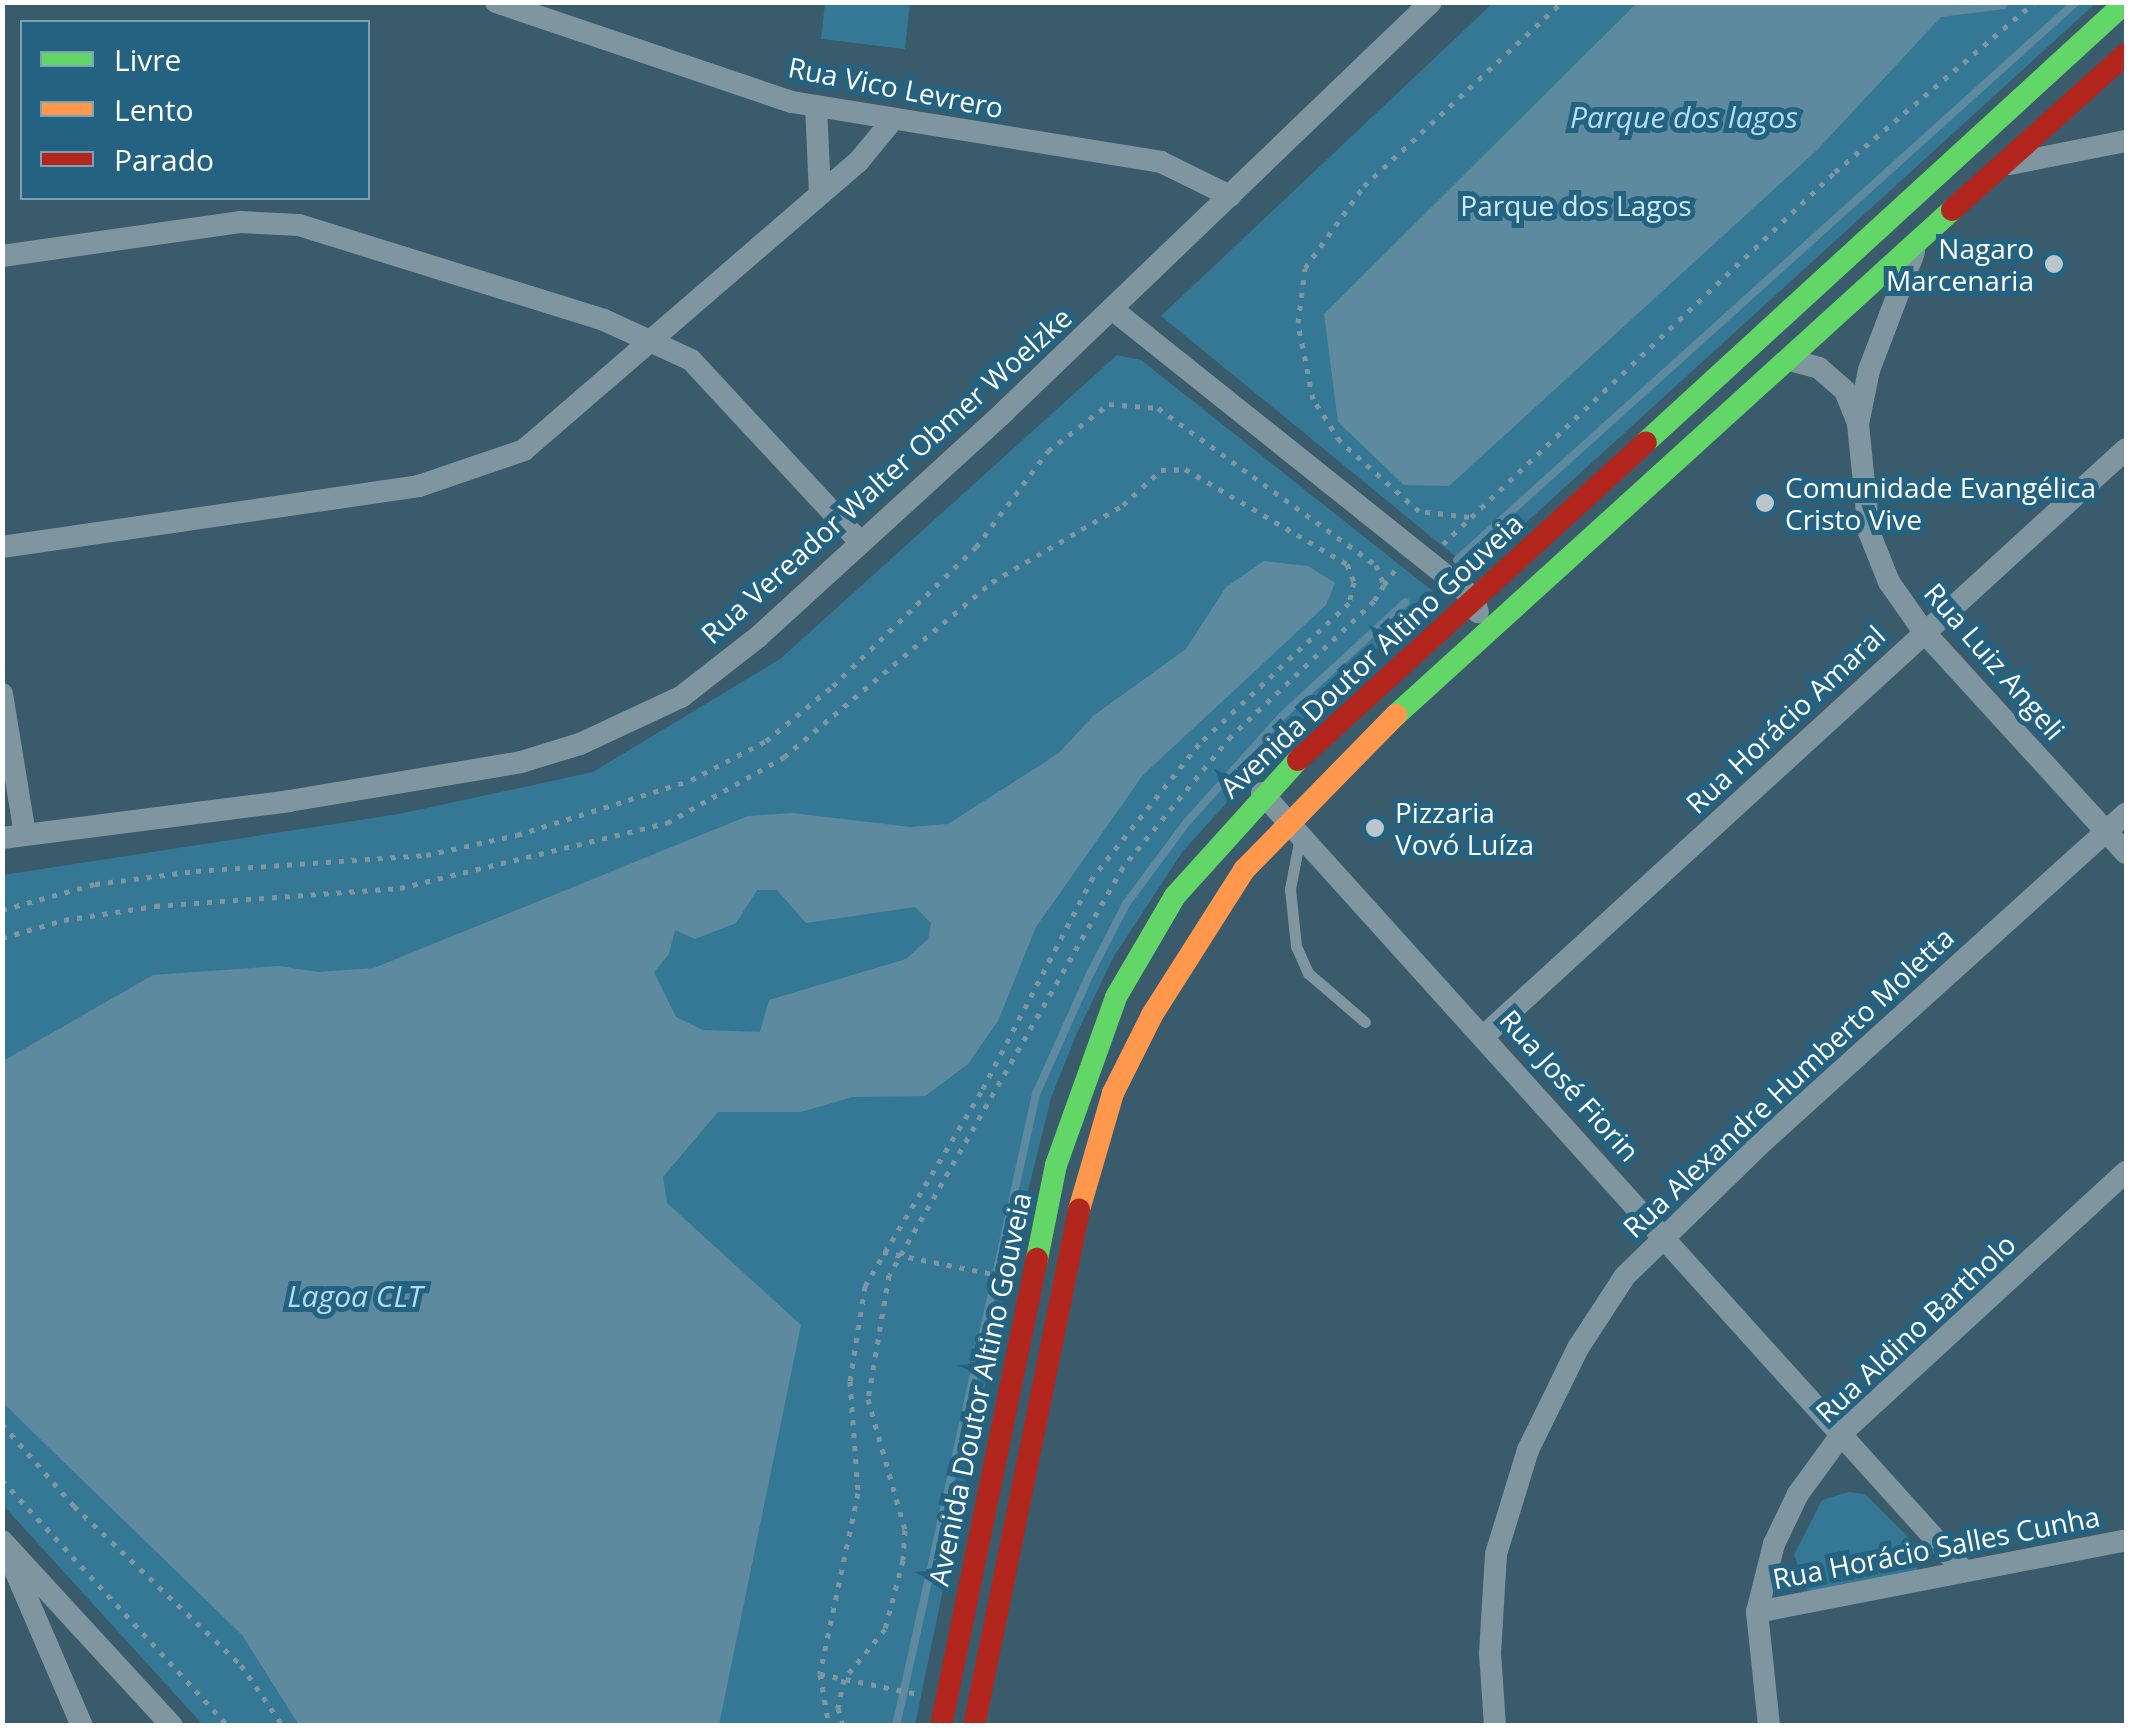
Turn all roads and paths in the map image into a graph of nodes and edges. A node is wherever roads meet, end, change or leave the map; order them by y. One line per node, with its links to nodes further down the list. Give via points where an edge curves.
1 (496, 2): 7 (street, Rua Vico Levrero)
2 (1431, 2): 12 (street, Rua Vereador Walter Obmer Woelzke, via 1270,150)
3 (1562, 2): 21 (path, via 1364,186 1305,268 1298,323 1312,399 1340,441 1419,511)
4 (2035, 2): 21 (path, via 1835,172)
5 (2126, 2): 13 (main road, Avenida Doutor Altino Gouveia)
6 (2126, 54): 10 (main road, Avenida Doutor Altino Gouveia)
7 (816, 106): 8 (street, Rua Vico Levrero); 11 (street)
8 (892, 122): 11 (street); 12 (street, Rua Vico Levrero, via 1161,162)
9 (2126, 141): 10 (street)
10 (2010, 164): 14 (main road, Avenida Doutor Altino Gouveia)
11 (820, 194): 17 (street)
12 (1230, 196): 16 (street, Rua Vereador Walter Obmer Woelzke)
13 (1890, 217): 14 (street); 25 (main road, Avenida Doutor Altino Gouveia)
14 (1915, 249): 18 (main road, Avenida Doutor Altino Gouveia); 19 (street, Rua Luiz Angeli, via 1869,370)
15 (2, 256): 17 (street, via 240,222 300,225)
16 (1112, 309): 22 (street, Rua Vereador Walter Obmer Woelzke); 24 (street, Rua Vereador Walter Obmer Woelzke)
17 (657, 340): 22 (street, via 692,360 736,402); 23 (street, via 524,450 472,472 419,486)
18 (1790, 360): 19 (street, Rua Luiz Angeli, via 1834,376); 27 (main road, Avenida Doutor Altino Gouveia)
19 (1858, 424): 26 (street, Rua Luiz Angeli, via 1869,532 1889,582)
20 (2126, 449): 26 (street, Rua Horácio Amaral)
21 (1469, 517): 24 (path)
22 (860, 542): 33 (street, Rua Vereador Walter Obmer Woelzke, via 758,637 681,697 580,744 462,773)
23 (2, 547)
24 (1427, 561): 25 (street, Rua Vereador Walter Obmer Woelzke)
25 (1473, 598): 27 (street, via 1476,624); 29 (main road, Avenida Doutor Altino Gouveia)
26 (1924, 632): 32 (street, Rua Luiz Angeli); 38 (street, Rua Horácio Amaral)
27 (1446, 664): 31 (main road, Avenida Doutor Altino Gouveia)
28 (2, 694): 33 (street)
29 (1262, 793): 31 (street, Rua José Fiorin); 52 (main road, Avenida Doutor Altino Gouveia, via 1175,896 1116,997 1083,1077 1056,1165)
30 (2126, 813): 32 (street, Rua Alexandre Humberto Moletta)
31 (1294, 830): 37 (lane, via 1290,889 1296,946 1308,973); 38 (street, Rua José Fiorin); 53 (main road, Avenida Doutor Altino Gouveia, via 1244,870 1206,924 1113,1093 1085,1182)
32 (2106, 831): 34 (street, Rua Luiz Angeli); 40 (street, Rua Alexandre Humberto Moletta)
33 (14, 836)
34 (2126, 854)
35 (2, 910): 42 (path, via 95,884 196,871 426,856 691,780 766,741 833,686 976,547 1079,421 1109,404 1158,408 1356,547 1376,565 1384,585 1231,736 1154,824 1078,938 1020,1054)
36 (2, 938): 41 (path, via 155,906 400,888 667,823 784,758 1022,560 1077,534 1161,470 1185,469 1347,564 1354,582 1350,602 1270,672 1125,830 1064,926 982,1092)
37 (1365, 1022)
38 (1485, 1035): 40 (street, Rua José Fiorin)
39 (2126, 1172): 45 (street, Rua Aldino Bartholo)
40 (1665, 1234): 45 (street, Rua José Fiorin); 64 (street, Rua Alexandre Humberto Moletta, via 1625,1276 1578,1348 1528,1450 1496,1554)
41 (883, 1252): 42 (path); 51 (path, via 865,1286 850,1381 858,1493)
42 (898, 1254): 43 (path); 54 (path, via 868,1399 906,1530 903,1560 885,1629)
43 (997, 1275)
44 (2, 1424): 59 (path, via 74,1506 240,1665)
45 (1844, 1431): 49 (street, Rua José Fiorin); 50 (street, Rua Aldino Bartholo, via 1798,1494 1774,1544)
46 (2, 1480): 58 (path)
47 (2126, 1540): 49 (street, Rua Horácio Salles Cunha)
48 (3, 1541): 56 (street); 57 (street)
49 (1964, 1570): 50 (street, Rua Horácio Salles Cunha)
50 (1757, 1612): 65 (street, Rua Aldino Bartholo)
51 (820, 1674): 54 (path); 60 (path)
52 (951, 1675): 53 (main road); 62 (main road, Avenida Doutor Altino Gouveia)
53 (982, 1679): 63 (main road, Avenida Doutor Altino Gouveia)
54 (844, 1680): 55 (path); 61 (path, via 838,1708)
55 (908, 1692)
56 (82, 1726)
57 (172, 1726)
58 (228, 1726)
59 (283, 1726)
60 (829, 1726)
61 (843, 1726)
62 (940, 1726)
63 (974, 1726)
64 (1494, 1726)
65 (1770, 1726)

